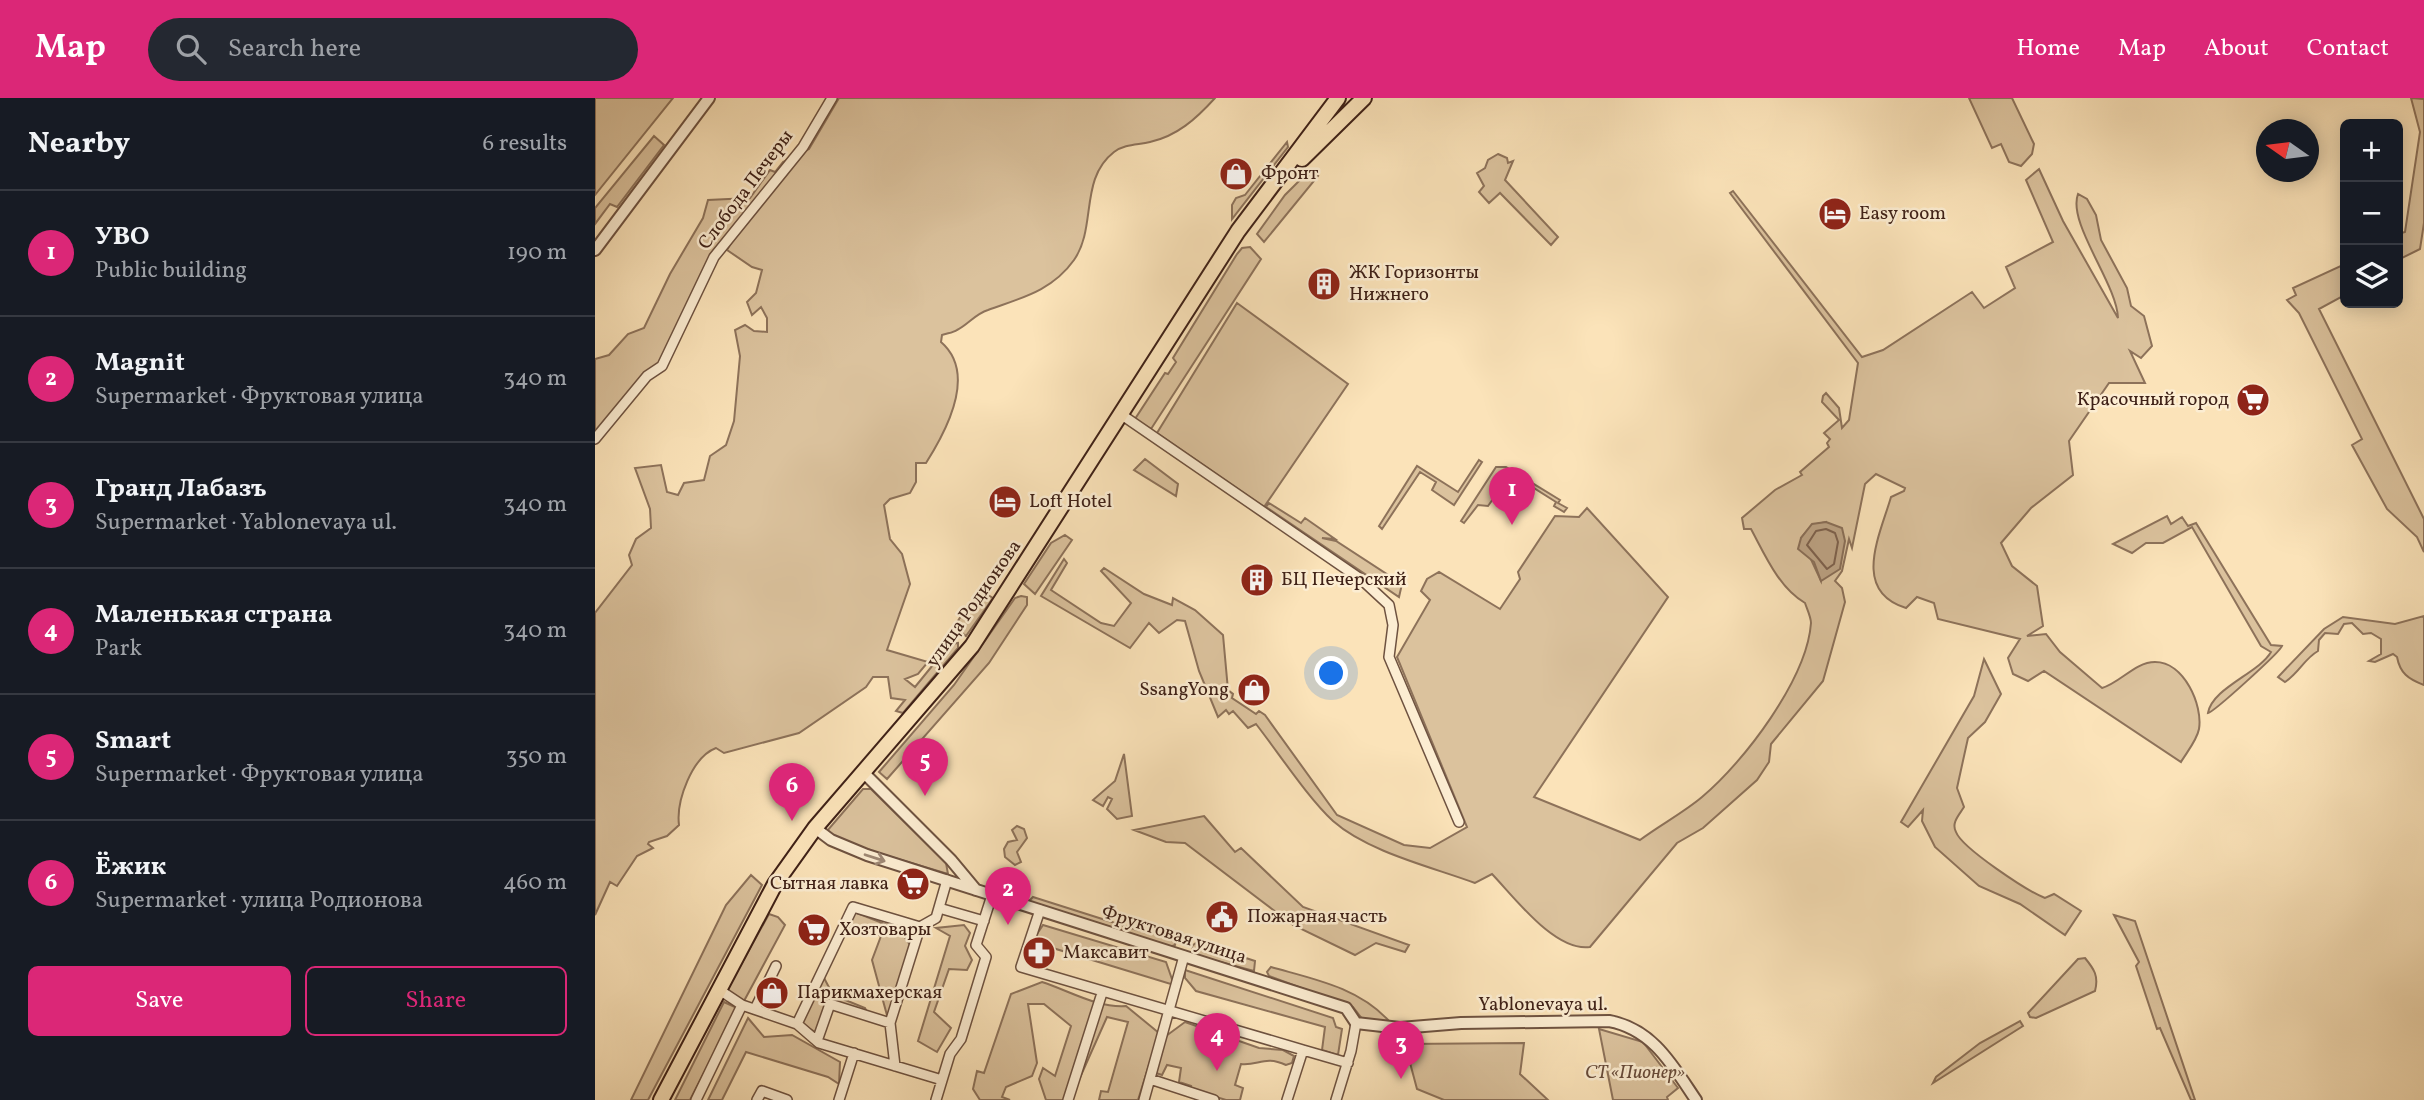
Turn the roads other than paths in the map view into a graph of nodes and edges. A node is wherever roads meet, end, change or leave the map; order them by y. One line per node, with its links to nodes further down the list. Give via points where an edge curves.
1 (709, 98): 6 (street)
2 (832, 98): 8 (street, Слобода Печеры, via 803,147 714,257 662,366 647,376)
3 (1338, 98): 5 (main road, улица Родионова)
4 (1364, 98): 5 (main road, улица Родионова)
5 (1268, 191): 7 (main road, улица Родионова)
6 (595, 250)
7 (1122, 415): 9 (main road, улица Родионова, via 971,646); 10 (street, via 1362,580 1389,605 1393,625 1389,657)
8 (595, 439)
9 (863, 772): 11 (main road, улица Родионова); 12 (street)
10 (1459, 822)
11 (814, 828): 13 (street, Фруктовая улица, one-way to 13, via 848,848); 22 (main road, улица Родионова, via 775,884)
12 (955, 865): 13 (street); 14 (street)
13 (947, 880): 14 (street, Фруктовая улица); 16 (street)
14 (976, 890): 15 (street, Фруктовая улица)
15 (992, 895): 17 (street, Фруктовая улица); 18 (street)
16 (939, 908): 18 (street); 19 (street, via 936,918)
17 (1040, 910): 20 (street, Фруктовая улица); 23 (street, via 1021,967)
18 (984, 922): 36 (street, via 976,945 986,957 961,1040 950,1054)
19 (920, 927): 27 (street); 29 (street, via 853,907)
20 (1184, 956): 26 (street); 28 (street, Фруктовая улица, via 1346,1008)
21 (776, 965): 25 (street)
22 (718, 989): 24 (street); 37 (main road, улица Родионова)
23 (1102, 993): 26 (street); 43 (street)
24 (742, 1005): 25 (street); 38 (street)
25 (755, 1009): 29 (street)
26 (1169, 1013): 31 (street); 35 (street)
27 (890, 1023): 30 (street, via 829,1004); 34 (street)
28 (1356, 1023): 33 (street); 48 (street, Yablonevaya ul., via 1386,1028 1461,1023 1625,1024 1656,1045)
29 (797, 1024): 30 (street)
30 (817, 1041): 32 (street)
31 (1303, 1050): 33 (street); 46 (street)
32 (854, 1054): 34 (street); 41 (street)
33 (1348, 1063): 47 (street)
34 (895, 1066): 36 (street)
35 (1150, 1079): 44 (street); 45 (street)
36 (941, 1080): 42 (street)
37 (661, 1100)
38 (695, 1100)
39 (757, 1100): 40 (street, via 762,1091)
40 (787, 1100)
41 (839, 1100)
42 (936, 1100)
43 (1068, 1100)
44 (1144, 1100)
45 (1214, 1100)
46 (1287, 1100)
47 (1336, 1100)
48 (1696, 1100)

